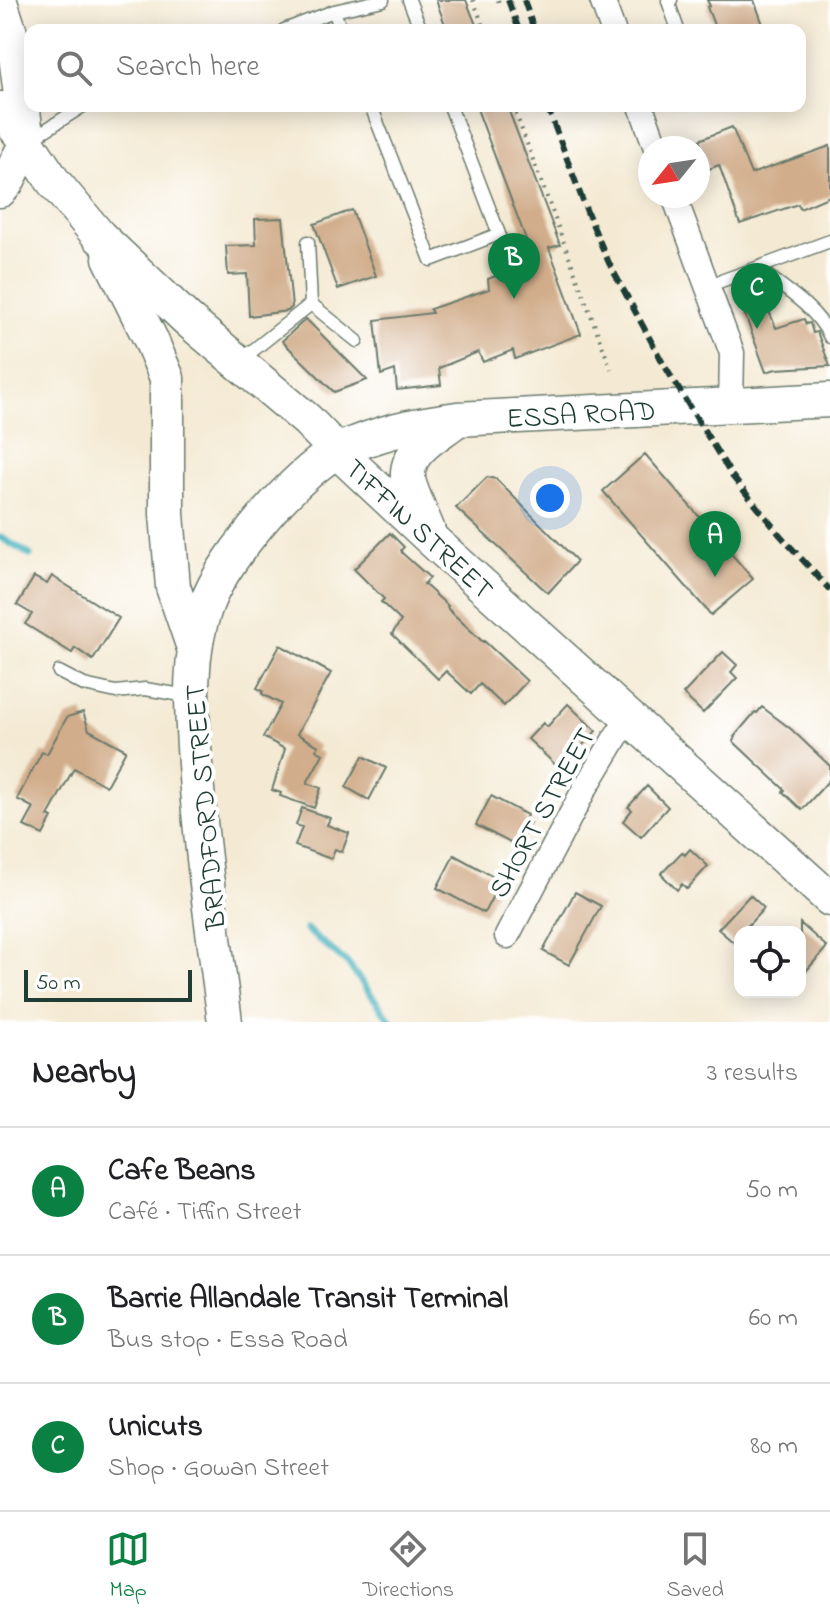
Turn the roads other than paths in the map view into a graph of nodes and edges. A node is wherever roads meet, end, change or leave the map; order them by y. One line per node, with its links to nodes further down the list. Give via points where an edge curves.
1 (383, 0): 6 (lane)
2 (409, 0): 9 (lane)
3 (602, 0): 10 (street)
4 (671, 0): 11 (lane)
5 (0, 2): 18 (main road, via 15,48)
6 (334, 11): 7 (lane); 8 (lane)
7 (300, 24)
8 (339, 24)
9 (419, 24)
10 (611, 24)
11 (676, 24)
12 (0, 109): 18 (main road, TIFFIN STREET)
13 (73, 112): 18 (lane)
14 (373, 112): 15 (lane, via 431,260 499,234)
15 (452, 112)
16 (643, 112): 17 (street)
17 (652, 136)
18 (14, 149): 19 (main road, via 7,182); 21 (main road, TIFFIN STREET, via 53,181)
19 (0, 190)
20 (678, 208): 25 (street)
21 (99, 236): 29 (main road, TIFFIN STREET); 35 (main road, via 167,378 173,587)
22 (830, 241): 24 (lane)
23 (308, 242): 26 (lane)
24 (757, 268): 25 (lane); 27 (lane, via 809,310)
25 (707, 286): 31 (street, via 732,353)
26 (311, 304): 28 (lane); 29 (lane)
27 (830, 337)
28 (357, 341)
29 (238, 363): 33 (main road, TIFFIN STREET)
30 (830, 400): 31 (main road, ESSA ROAD)
31 (731, 404): 32 (main road, ESSA ROAD)
32 (457, 419): 33 (main road, ESSA ROAD, via 408,426); 34 (main road, via 421,447 407,478)
33 (337, 451): 34 (main road, TIFFIN STREET); 35 (main road, BRADFORD STREET, via 298,480 250,532 205,607)
34 (431, 539): 38 (main road, TIFFIN STREET)
35 (194, 648): 37 (main road, BRADFORD STREET)
36 (59, 672): 37 (lane, via 116,692 145,689)
37 (191, 696): 41 (main road, BRADFORD STREET, via 199,822)
38 (632, 720): 39 (main road, TIFFIN STREET); 40 (street, SHORT STREET, via 584,790)
39 (830, 899)
40 (507, 936)
41 (225, 1022)

